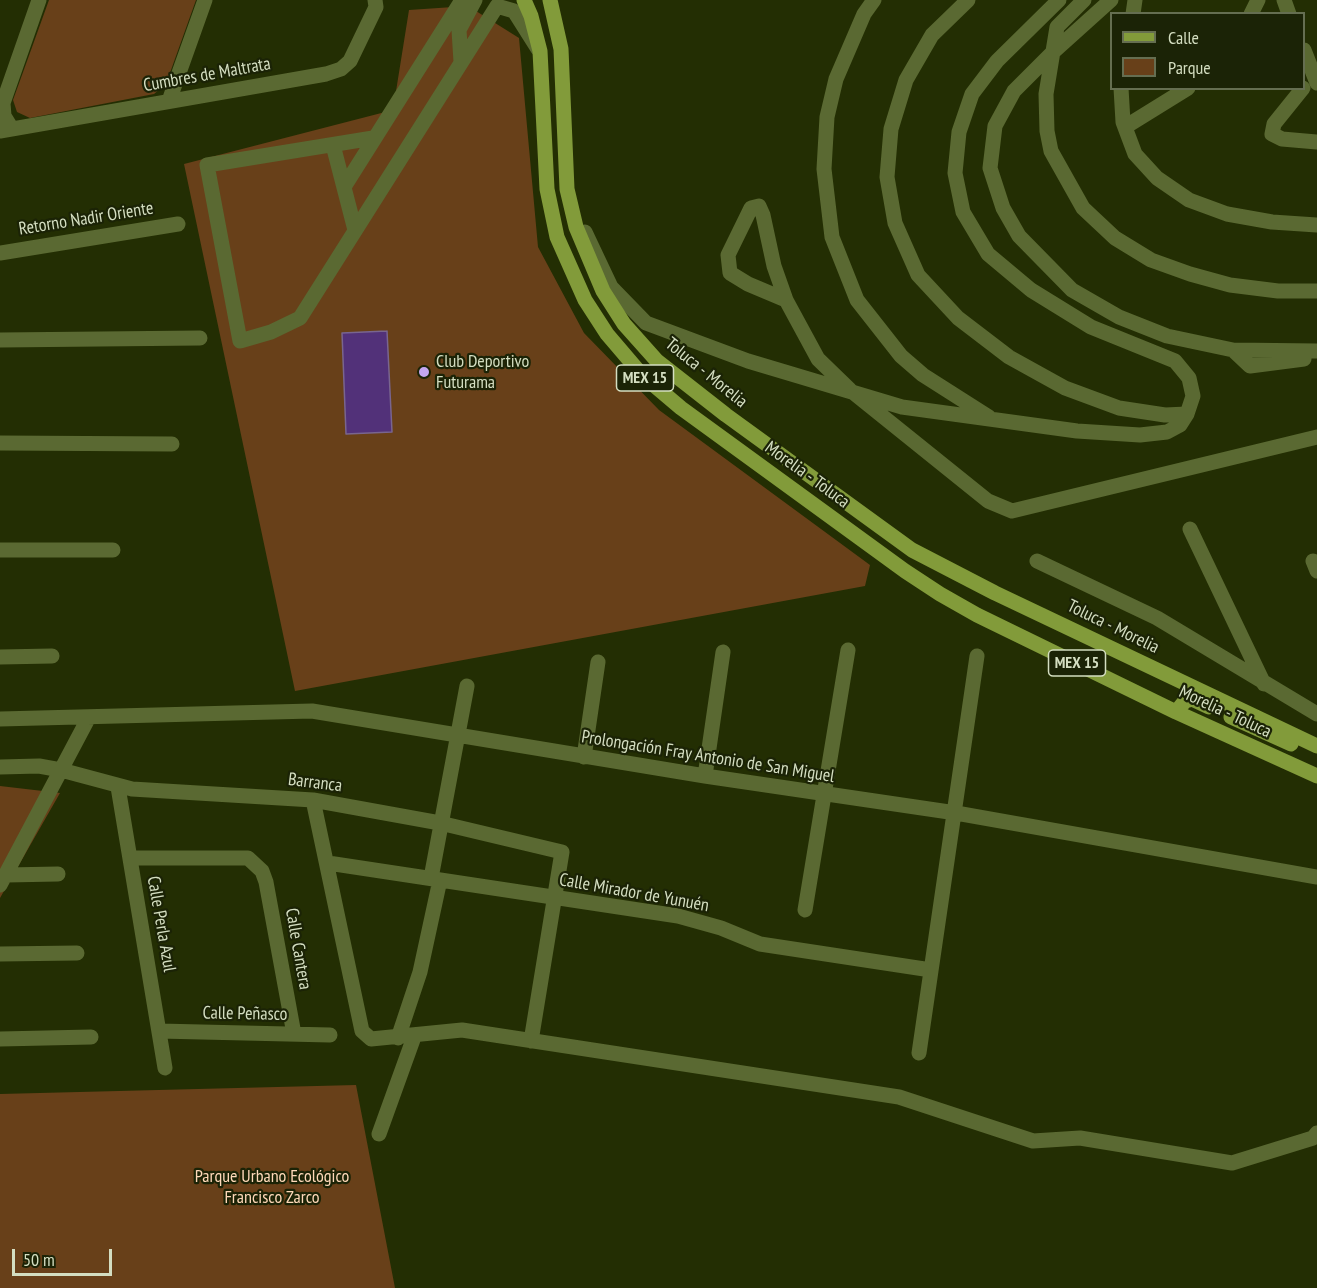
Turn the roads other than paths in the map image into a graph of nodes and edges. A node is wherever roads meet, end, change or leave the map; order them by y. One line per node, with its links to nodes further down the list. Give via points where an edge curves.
1 (39, 0): 23 (street, via 3,103)
2 (205, 0): 21 (street)
3 (375, 0): 21 (street, Cumbres de Maltrata, via 368,25 350,61 341,69)
4 (462, 0): 24 (street)
5 (475, 0): 16 (street, via 459,30)
6 (524, 0): 13 (main road, Morelia - Toluca / MEX 15)
7 (550, 0): 28 (main road, Toluca - Morelia / MEX 15, via 561,49 567,189)
8 (874, 0): 39 (street, via 864,14 836,80 827,117 824,169 832,237 857,300 901,356)
9 (968, 0): 40 (street, via 932,35 906,80 891,129 887,177 896,223 918,275 958,318 1009,357 1065,388)
10 (1059, 0): 42 (street, via 997,61 972,94 959,132 955,172 963,212 988,254 1031,290 1091,327 1174,361 1189,378 1193,396)
11 (1084, 0): 15 (street, via 1057,27)
12 (1111, 0): 15 (street)
13 (540, 51): 16 (street, via 514,11 497,6); 52 (main road, Morelia - Toluca / MEX 15, via 551,212 567,262 607,334 642,375 681,408 905,571)
14 (1305, 53): 17 (street)
15 (1051, 54): 33 (street, via 1046,94 1051,151 1083,208 1115,238 1151,260 1220,282 1278,291); 37 (street, via 1014,91 996,126 990,168 1003,208 1019,236 1072,290 1119,317 1167,336 1233,350 1250,366 1310,358)
16 (461, 62): 31 (street)
17 (1315, 79)
18 (1121, 90): 22 (street)
19 (1185, 90): 22 (street)
20 (1301, 90): 25 (street, via 1274,124 1272,134 1282,140)
21 (169, 101): 23 (street, Cumbres de Maltrata)
22 (1125, 127): 30 (street, via 1135,154 1157,178 1189,200 1227,214)
23 (6, 130)
24 (373, 138): 26 (street); 27 (street)
25 (1317, 142)
26 (333, 145): 27 (street); 31 (street, via 207,165 240,341 300,318)
27 (344, 187): 31 (street)
28 (574, 220): 38 (street, via 582,225 610,287 646,323 748,361); 59 (main road, Toluca - Morelia / MEX 15, via 599,282 624,324 665,369 700,396 912,550)
29 (178, 224): 32 (street, Retorno Nadir Oriente)
30 (1317, 225)
31 (356, 230)
32 (0, 253)
33 (1317, 291)
34 (786, 300): 34 (street, via 774,266 764,215 759,206 751,208 728,255 730,273); 38 (street, via 818,359)
35 (200, 338): 36 (street)
36 (0, 340)
37 (1316, 351)
38 (850, 390): 41 (street, via 902,407); 45 (street, via 988,501 1012,511)
39 (947, 391): 41 (street); 43 (street)
40 (1119, 408): 42 (street); 44 (street)
41 (943, 414): 43 (street)
42 (1187, 414): 44 (street, via 1180,425 1167,432)
43 (994, 420): 44 (street)
44 (1119, 434)
45 (1317, 437)
46 (0, 443): 47 (street)
47 (172, 444)
48 (1190, 529): 60 (street)
49 (0, 550): 50 (street)
50 (113, 550)
51 (1037, 561): 60 (street, via 1157,618)
52 (977, 615): 59 (main road, via 1049,640 1162,697); 62 (main road, Morelia - Toluca / MEX 15)
53 (848, 650): 75 (street)
54 (723, 652): 72 (street)
55 (52, 656): 57 (street)
56 (977, 656): 77 (street)
57 (0, 657)
58 (598, 662): 69 (street)
59 (1174, 679): 67 (main road, Toluca - Morelia / MEX 15)
60 (1264, 684): 63 (street)
61 (467, 686): 66 (street)
62 (1176, 712): 68 (main road, via 1192,699); 73 (main road, Morelia - Toluca / MEX 15)
63 (1317, 714)
64 (89, 717): 65 (street, Prolongación Fray Antonio de San Miguel); 66 (street, Prolongación Fray Antonio de San Miguel, via 312,711); 71 (street)
65 (0, 719)
66 (457, 736): 69 (street, Prolongación Fray Antonio de San Miguel); 78 (street)
67 (1317, 746)
68 (1317, 753)
69 (584, 757): 72 (street, Prolongación Fray Antonio de San Miguel)
70 (1, 769): 71 (street, Barranca, via 39,766)
71 (61, 770): 74 (street, Barranca); 84 (street)
72 (705, 776): 75 (street, Prolongación Fray Antonio de San Miguel)
73 (1317, 776)
74 (118, 787): 76 (street, Barranca); 79 (street, Calle Perla Azul)
75 (825, 795): 77 (street, Prolongación Fray Antonio de San Miguel); 86 (street)
76 (314, 800): 78 (street, Barranca); 80 (street)
77 (956, 813): 82 (street, Prolongación Fray Antonio de San Miguel); 89 (street)
78 (440, 824): 83 (street); 85 (street, Barranca, via 562,852)
79 (130, 858): 90 (street, Calle Perla Azul); 91 (street, Calle Cantera, via 248,858 262,871)
80 (328, 863): 83 (street, Calle Mirador de Yunuén); 94 (street, via 362,1031 371,1039)
81 (58, 874): 84 (street)
82 (1317, 877)
83 (435, 879): 85 (street, Calle Mirador de Yunuén); 94 (street)
84 (3, 880)
85 (554, 899): 89 (street, Calle Mirador de Yunuén, via 678,916 760,944); 96 (street)
86 (805, 910)
87 (77, 953): 88 (street)
88 (0, 954)
89 (931, 970): 97 (street)
90 (159, 1032): 91 (street, Calle Peñasco); 98 (street, Calle Perla Azul)
91 (294, 1034): 92 (street, Calle Peñasco)
92 (330, 1035)
93 (91, 1037): 95 (street)
94 (406, 1037): 96 (street, via 462,1030); 100 (street)
95 (0, 1039)
96 (531, 1041): 99 (street, via 899,1097 1033,1141 1080,1137 1232,1163 1313,1138)
97 (919, 1053)
98 (165, 1068)
99 (1317, 1133)
100 (379, 1134)

